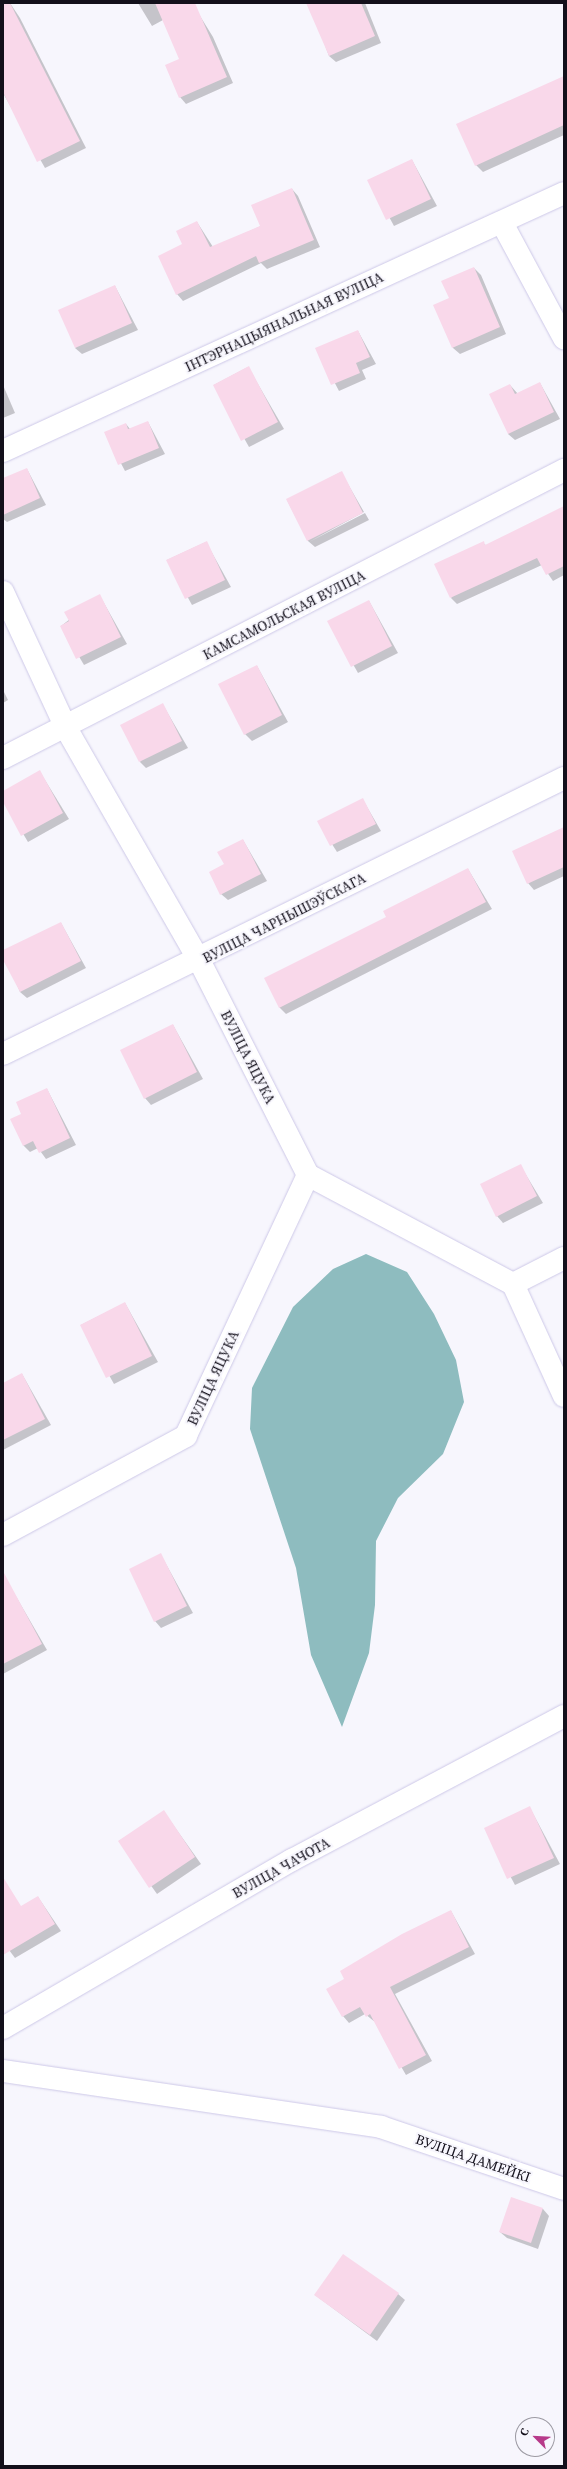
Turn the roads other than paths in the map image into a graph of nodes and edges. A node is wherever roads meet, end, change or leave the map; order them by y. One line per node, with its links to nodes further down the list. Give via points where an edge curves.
1 (564, 193): 2 (street, ІНТЭРНАЦЫЯНАЛЬНАЯ ВУЛІЦА)
2 (502, 223): 3 (street); 4 (street, ІНТЭРНАЦЫЯНАЛЬНАЯ ВУЛІЦА)
3 (564, 338)
4 (3, 451)
5 (564, 470): 7 (street, КАМСАМОЛЬСКАЯ ВУЛІЦА)
6 (3, 592): 7 (street, ВУЛІЦА ЯЦУКА)
7 (66, 728): 8 (street, КАМСАМОЛЬСКАЯ ВУЛІЦА); 10 (street, ВУЛІЦА ЯЦУКА)
8 (3, 758)
9 (564, 778): 10 (street, ВУЛІЦА ЧАРНЫШЭЎСКАГА)
10 (199, 960): 11 (street, ВУЛІЦА ЧАРНЫШЭЎСКАГА); 12 (street, ВУЛІЦА ЯЦУКА)
11 (3, 1054)
12 (308, 1175): 14 (street); 16 (street, ВУЛІЦА ЯЦУКА, via 186,1436)
13 (564, 1258): 14 (street)
14 (513, 1284): 15 (street)
15 (564, 1396)
16 (3, 1535)
17 (564, 1716): 18 (street, ВУЛІЦА ЧАЧОТА, via 292,1860)
18 (3, 2028)
19 (3, 2071): 20 (street, ВУЛІЦА ДАМЕЙКІ, via 381,2127)
20 (564, 2189)

